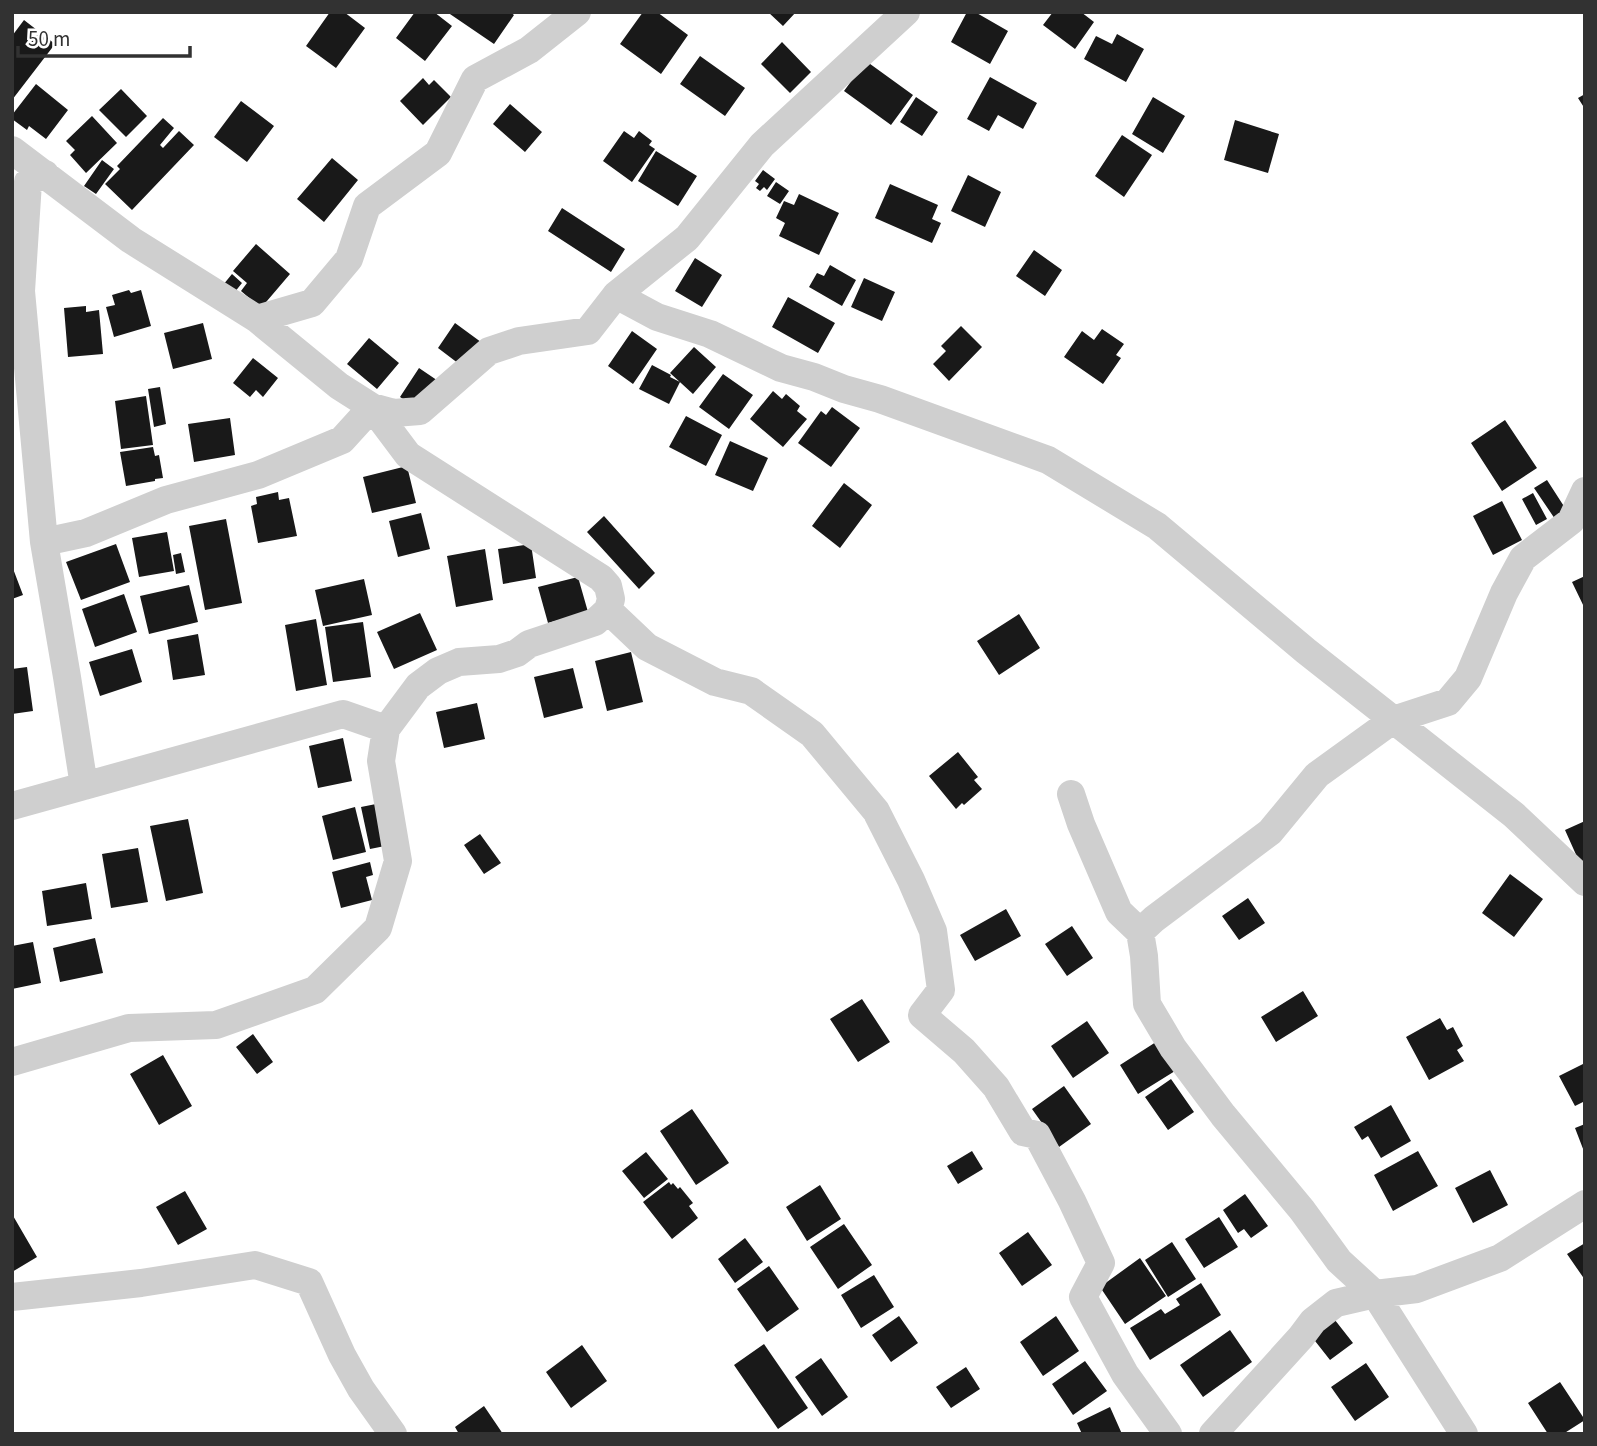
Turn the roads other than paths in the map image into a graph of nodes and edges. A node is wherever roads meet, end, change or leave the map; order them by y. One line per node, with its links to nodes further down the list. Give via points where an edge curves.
1 (577, 12): 6 (street, via 528,50 475,79 438,153 367,206 349,259 312,303)
2 (905, 12): 5 (street, via 762,145 687,238)
3 (12, 150): 4 (street)
4 (45, 174): 6 (street, via 131,240); 9 (street, via 28,182 21,291)
5 (616, 295): 7 (street, via 588,331 519,341 489,352 419,411 394,413); 11 (street, via 657,317 710,334 781,368 1048,460 1157,526)
6 (257, 319): 7 (street)
7 (372, 407): 9 (street, via 342,440 258,475 166,500 86,534); 10 (street, via 408,455 601,578 611,599)
8 (1585, 491): 11 (street, via 1571,521 1523,558 1468,678 1448,702)
9 (44, 542): 13 (street)
10 (608, 610): 12 (street, via 595,622 529,644 517,653 459,662 438,671 418,686); 23 (street, via 647,647 715,682 751,691 813,734 876,811 933,931 941,990 922,1015 996,1087 1023,1132 1037,1135 1101,1263 1083,1297 1125,1374)
11 (1392, 720): 16 (street, via 1514,815); 17 (street, via 1317,775 1270,832)
12 (386, 729): 13 (street, via 343,714); 18 (street, via 381,761 398,861 378,928 315,990 216,1025 129,1028)
13 (84, 786): 15 (street)
14 (1071, 794): 17 (street, via 1119,912)
15 (12, 806)
16 (1585, 882)
17 (1140, 932): 20 (street, via 1147,1004 1173,1048 1339,1261)
18 (12, 1062)
19 (1585, 1204): 20 (street, via 1500,1258 1417,1289)
20 (1375, 1294): 24 (street, via 1336,1303 1312,1321); 25 (street)
21 (12, 1297): 22 (street, via 255,1265 309,1282 342,1355)
22 (393, 1434)
23 (1168, 1434)
24 (1213, 1434)
25 (1464, 1434)

